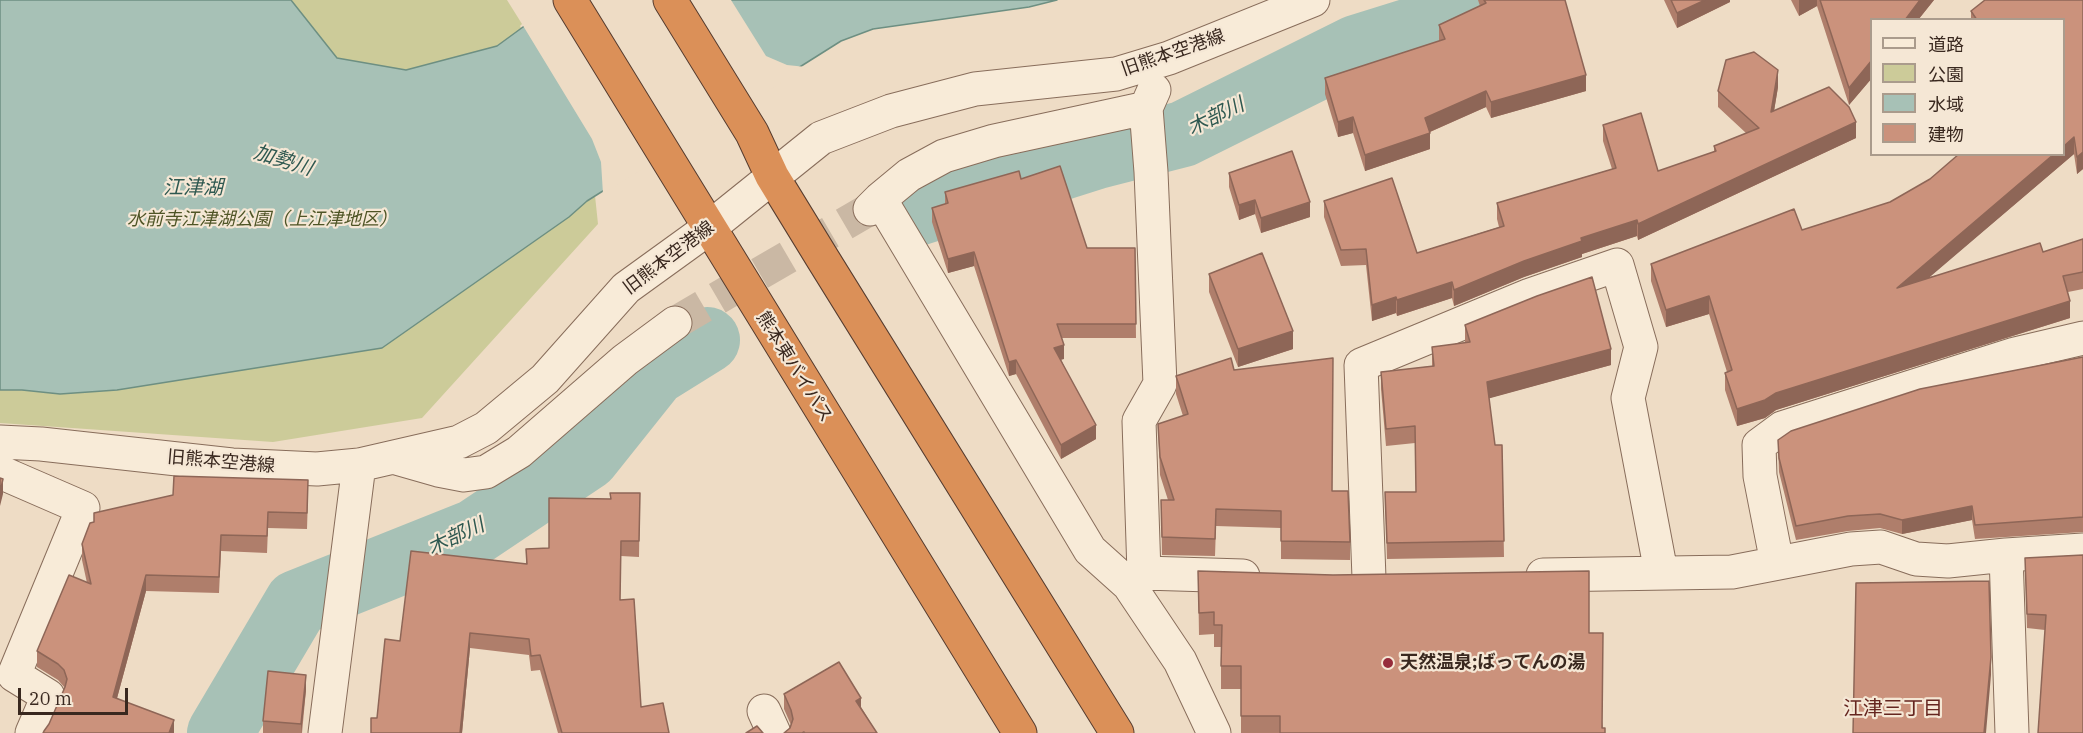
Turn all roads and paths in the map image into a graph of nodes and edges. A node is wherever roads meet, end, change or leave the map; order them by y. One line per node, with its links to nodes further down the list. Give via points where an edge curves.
1 (570, 0): 7 (highway, 熊本東バイパス)
2 (670, 0): 6 (highway, via 752,133)
3 (1313, 0): 4 (street, 旧熊本空港線)
4 (1169, 58): 5 (street); 6 (street, 旧熊本空港線, via 1116,74 975,89 891,111 821,138)
5 (1146, 108): 21 (street, via 1160,384 1139,421); 21 (street, via 994,141 944,156 909,175 875,204 911,249 1090,550)
6 (772, 176): 7 (street, 旧熊本空港線); 26 (highway)
7 (709, 228): 11 (street, 旧熊本空港線, via 626,288 545,379 486,428 459,442); 25 (highway, 熊本東バイパス)
8 (675, 323): 11 (street, via 625,360 519,452 486,472 464,475)
9 (2083, 338): 16 (street, via 2015,354 1782,428 1759,446 1760,476)
10 (0, 442): 12 (street, 旧熊本空港線, via 232,465 317,469)
11 (393, 457): 12 (street, 旧熊本空港線)
12 (359, 465): 24 (street)
13 (0, 472): 22 (street, via 83,508)
14 (2083, 550): 15 (street)
15 (2007, 555): 16 (street, via 1927,560 1881,547); 28 (street)
16 (1777, 563): 17 (street, via 1732,572)
17 (1661, 572): 18 (street); 20 (street, via 1628,398 1641,347 1617,266 1530,295 1362,365)
18 (1510, 576)
19 (1274, 577): 21 (street)
20 (1368, 578)
21 (1136, 579): 27 (street)
22 (7, 679): 23 (street, via 48,696)
23 (32, 733)
24 (325, 733)
25 (1020, 733)
26 (1117, 733)
27 (1214, 733)
28 (2012, 733)

